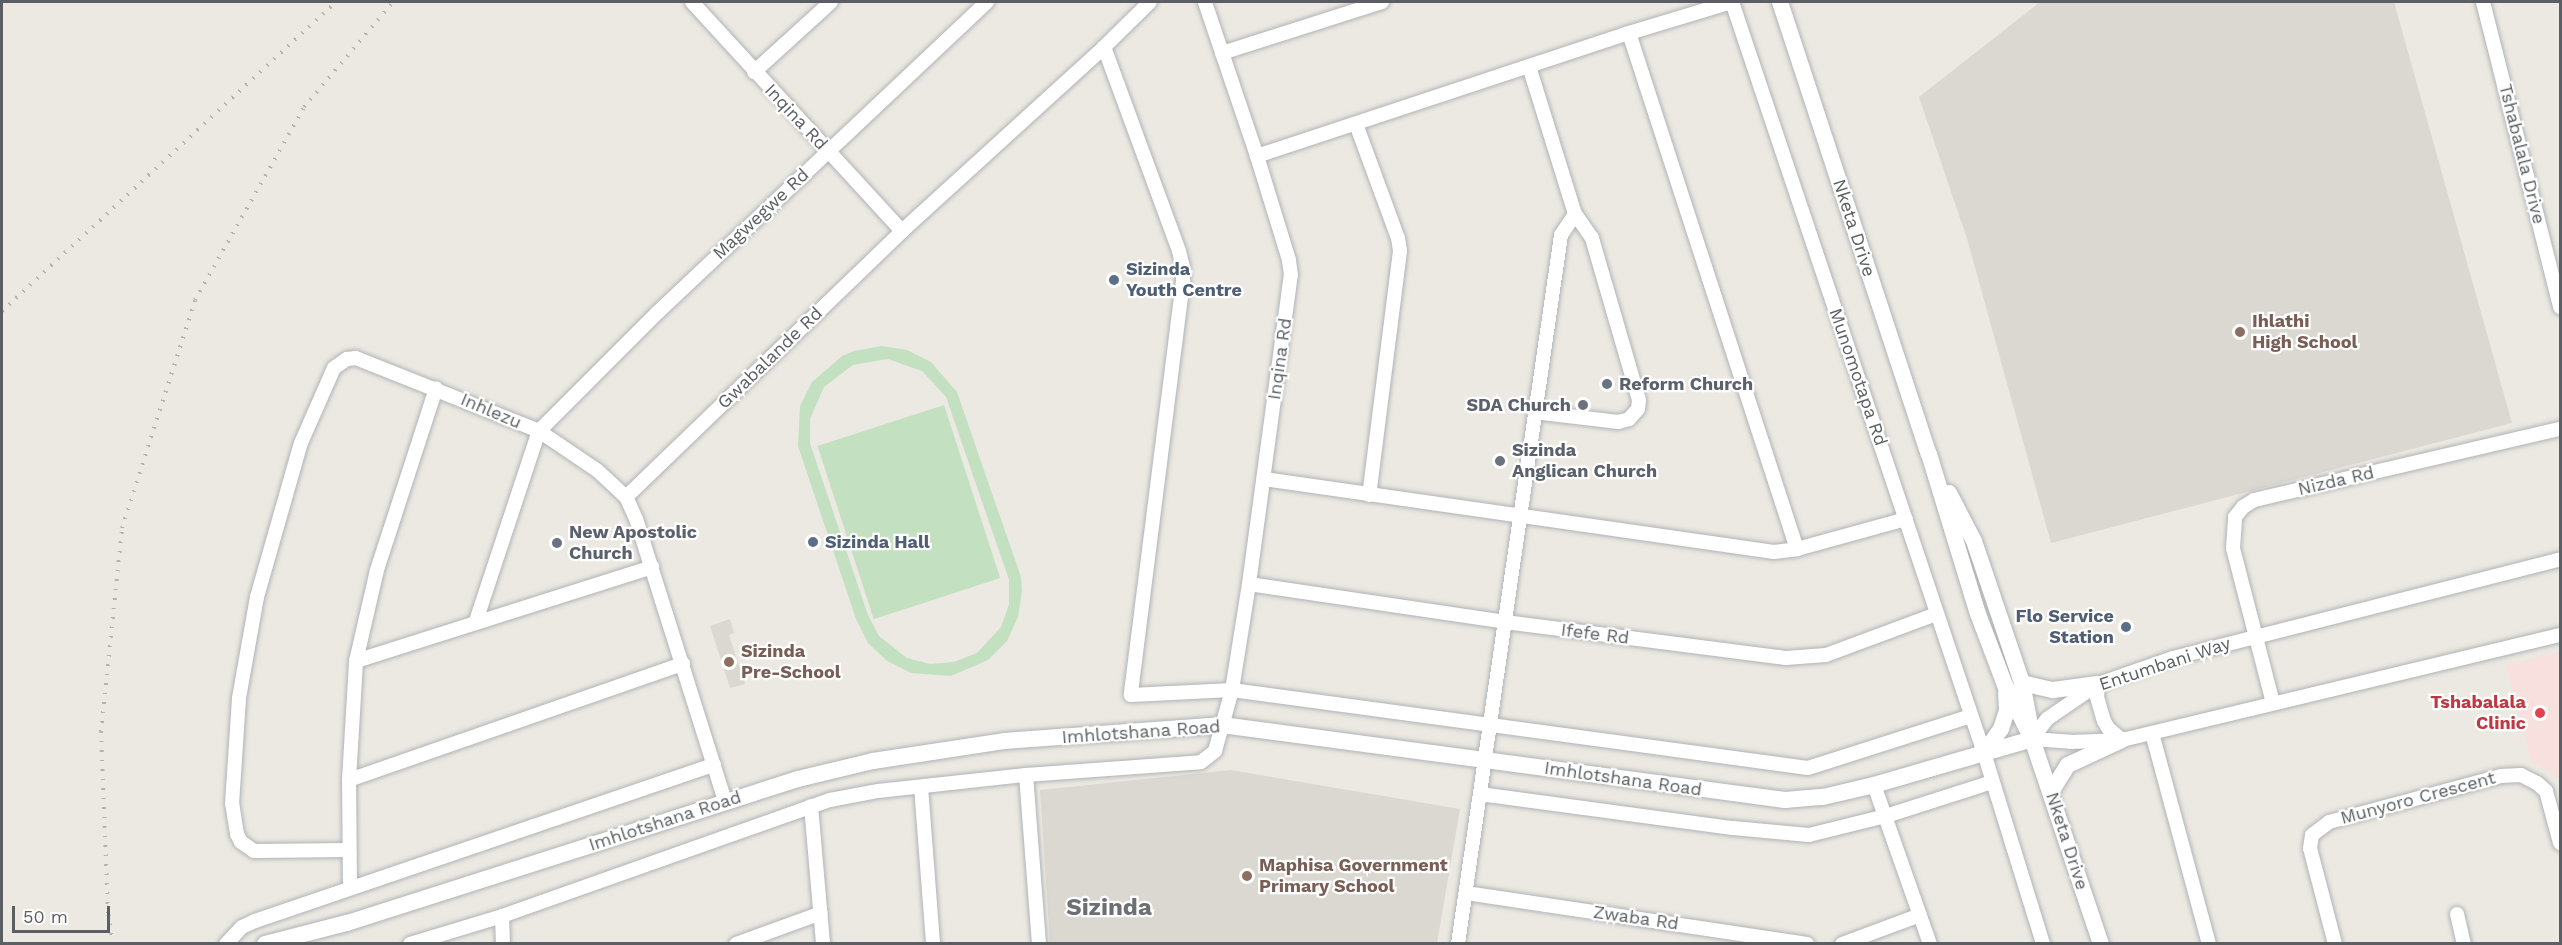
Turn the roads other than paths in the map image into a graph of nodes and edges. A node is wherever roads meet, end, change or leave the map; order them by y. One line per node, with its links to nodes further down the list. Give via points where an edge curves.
1 (692, 2): 14 (street, Inqina Rd)
2 (831, 2): 14 (street)
3 (987, 2): 16 (street, Magwegwe Rd)
4 (1150, 2): 11 (street, Gwabalande Rd)
5 (1205, 2): 12 (street, Inqina Rd)
6 (1382, 2): 12 (street)
7 (1732, 2): 10 (street); 29 (street, Munomotapa Rd)
8 (1780, 2): 41 (street, Nketa Drive, via 1978,614)
9 (2483, 2): 20 (street, Tshabalala Drive)
10 (1629, 33): 13 (street); 30 (street)
11 (1104, 48): 19 (street, Gwabalande Rd); 43 (street, via 1183,267 1131,695)
12 (1222, 53): 17 (street, Inqina Rd)
13 (1529, 66): 15 (street); 18 (street)
14 (754, 72): 16 (street, Inqina Rd)
15 (1356, 124): 17 (street); 26 (street, via 1400,250)
16 (828, 151): 19 (street, Inqina Rd); 24 (street, Magwegwe Rd)
17 (1257, 156): 25 (street, Inqina Rd, via 1291,275)
18 (1575, 214): 22 (street, via 1561,235); 22 (street, via 1592,238 1639,400 1638,409 1629,419 1618,422)
19 (902, 231): 27 (street, Gwabalande Rd)
20 (2560, 307)
21 (436, 388): 24 (street, Inhlezu); 39 (street, via 377,570); 65 (street, Inhlezu, via 356,358 340,363 329,377 301,443 257,597 239,698 232,804 237,834 254,851)
22 (1534, 412): 28 (street)
23 (2560, 429): 37 (street, Nizda Rd, via 2254,500 2243,507 2235,517 2233,548)
24 (539, 431): 27 (street, Inhlezu, via 598,471); 35 (street)
25 (1264, 479): 26 (street); 33 (street, Inqina Rd)
26 (1369, 495): 28 (street)
27 (626, 497): 32 (street)
28 (1520, 515): 30 (street, via 1773,552); 36 (street)
29 (1906, 519): 30 (street); 34 (street, Munomotapa Rd)
30 (1797, 549)
31 (2560, 559): 37 (street, Entumbani Way)
32 (652, 567): 35 (street); 40 (street)
33 (1249, 584): 36 (street, Ifefe Rd); 43 (street, Inqina Rd)
34 (1936, 614): 36 (street, Ifefe Rd, via 1826,655 1808,658); 45 (street, Munomotapa Rd)
35 (476, 621): 39 (street)
36 (1505, 622): 47 (street)
37 (2256, 635): 42 (street, Entumbani Way); 44 (street, Nizda Rd)
38 (2560, 635): 44 (street)
39 (356, 661): 55 (street)
40 (683, 664): 53 (street); 55 (street)
41 (2014, 684): 42 (street, via 2053,690); 49 (street, Nketa Drive); 51 (street, via 2001,729)
42 (2098, 684): 49 (street, Entumbani Way, via 2047,719); 50 (street, via 2097,697 2104,721)
43 (1232, 690): 46 (street, Inqina Rd); 47 (street)
44 (2273, 703): 48 (street)
45 (1971, 716): 47 (street, via 1808,768); 51 (street, Munomotapa Rd)
46 (1222, 725): 52 (street, Imhlotshana Road); 54 (street, Inqina Rd, via 1215,752 1201,762); 61 (street, Imhlotshana Road, via 944,748 863,764)
47 (1490, 725): 52 (street)
48 (2152, 733): 50 (street); 86 (street)
49 (2032, 739): 50 (street); 51 (street, Imhlotshana Road); 59 (street, Nketa Drive)
50 (2122, 740): 59 (street, via 2068,765)
51 (1984, 753): 56 (street, Munomotapa Rd); 57 (street, Imhlotshana Road)
52 (1485, 759): 57 (street, Imhlotshana Road, via 1785,800 1823,797); 60 (street)
53 (714, 765): 61 (street); 66 (street)
54 (1026, 775): 58 (street, Inqina Rd); 79 (street)
55 (350, 780): 65 (street)
56 (1992, 782): 63 (street); 84 (street, Munomotapa Rd)
57 (1874, 785): 63 (street)
58 (921, 787): 62 (street, Inqina Rd, via 855,795); 78 (street)
59 (2051, 792): 85 (street, Nketa Drive)
60 (1480, 794): 63 (street, via 1799,835); 67 (street)
61 (725, 801): 73 (street, Imhlotshana Road, via 347,923)
62 (811, 806): 68 (street); 71 (street, Inqina Rd)
63 (1886, 816): 70 (street)
64 (2560, 843): 87 (street, Munyoro Crescent, via 2546,791 2521,775 2500,776 2329,822 2313,835 2310,848)
65 (350, 850): 66 (street)
66 (350, 887): 72 (street, via 255,921 242,927)
67 (1466, 893): 80 (street); 81 (street, Zwaba Rd)
68 (821, 913): 76 (street); 77 (street)
69 (2457, 914): 88 (street)
70 (1920, 915): 82 (street); 83 (street)
71 (502, 916): 74 (street, Inqina Rd); 75 (street)
72 (226, 944)
73 (265, 944)
74 (410, 944)
75 (503, 944)
76 (736, 944)
77 (824, 944)
78 (933, 944)
79 (1039, 944)
80 (1458, 944)
81 (1807, 944)
82 (1842, 944)
83 (1930, 944)
84 (2043, 944)
85 (2101, 944)
86 (2210, 944)
87 (2335, 944)
88 (2464, 944)

